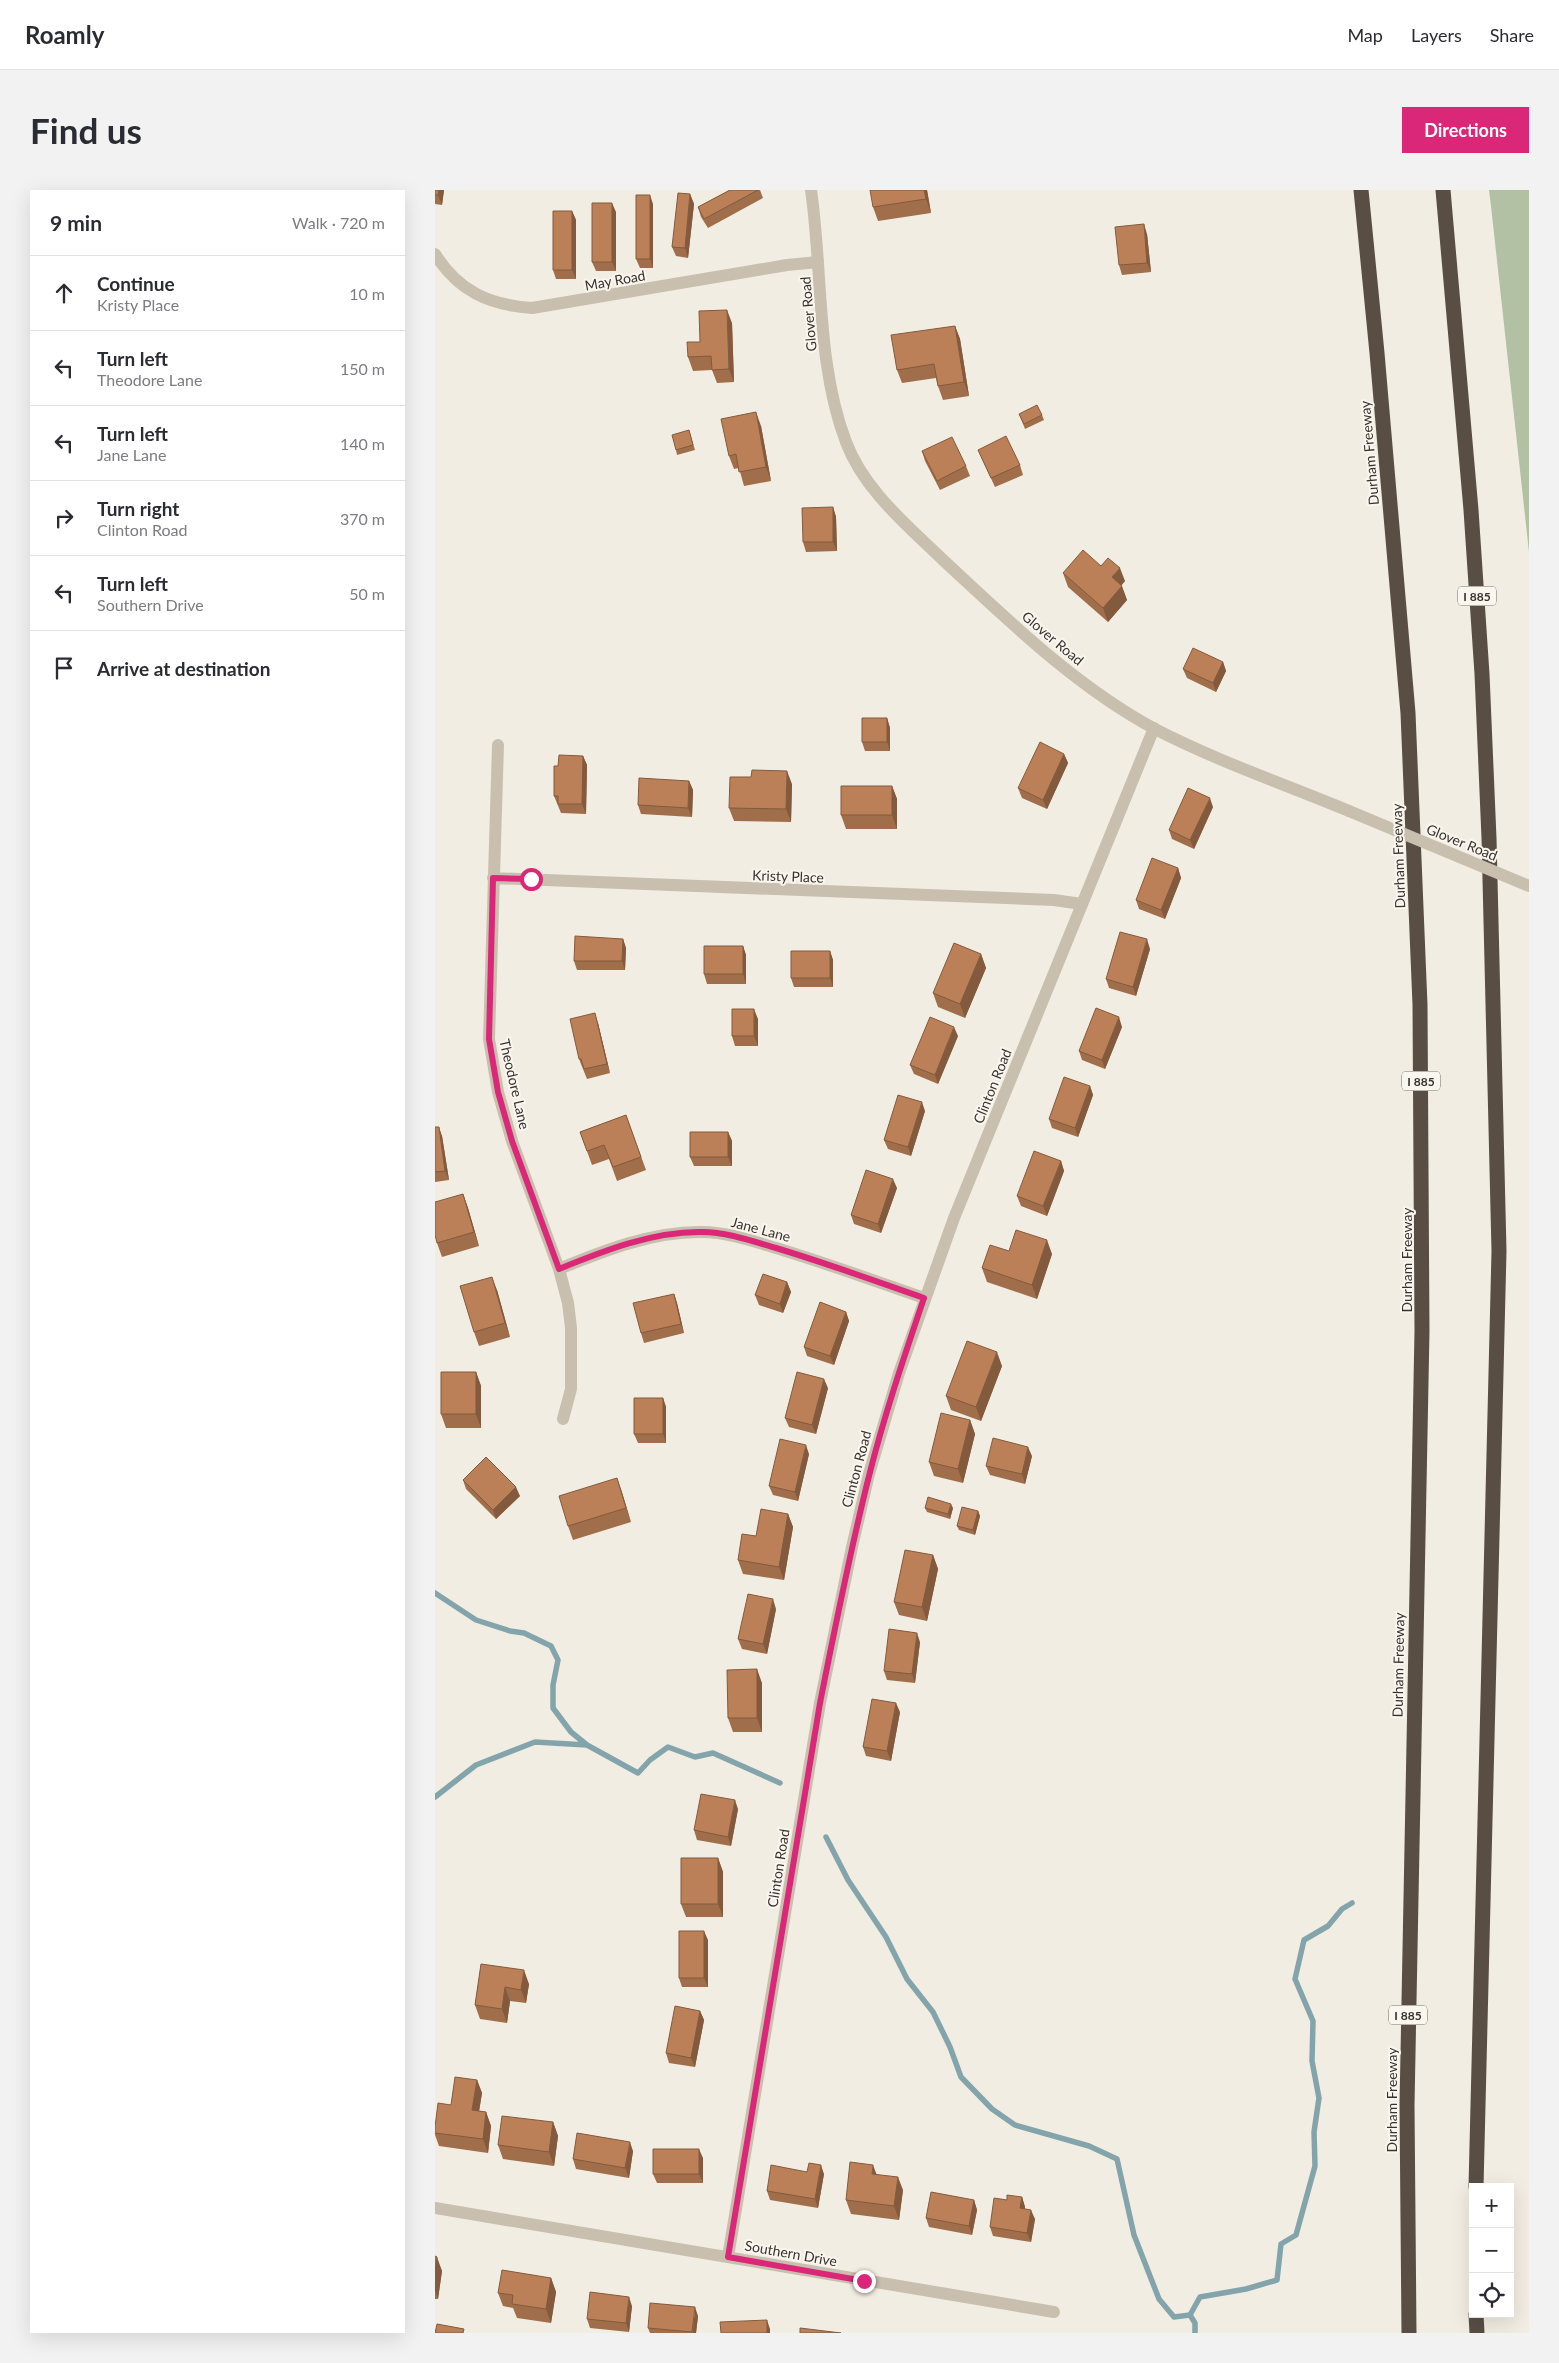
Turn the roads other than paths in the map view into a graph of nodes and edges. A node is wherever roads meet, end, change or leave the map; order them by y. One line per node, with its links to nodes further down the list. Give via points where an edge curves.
1 (811, 190): 5 (street, Glover Road)
2 (1361, 190): 19 (highway, Durham Freeway / I 885, via 1408,713 1419,1004 1422,1331 1407,2065)
3 (1443, 190): 14 (highway, I 885, via 1482,674 1499,1251)
4 (435, 254): 5 (street, May Road, via 459,284 484,298 506,306 532,308)
5 (819, 262): 6 (street, Glover Road, via 827,359 838,418 847,444 868,480 892,511 1035,643 1082,682)
6 (1154, 728): 9 (street, Glover Road, bridge); 10 (street, Clinton Road)
7 (498, 746): 8 (street, Theodore Lane)
8 (493, 878): 10 (street, Kristy Place, via 1054,900); 11 (street, Theodore Lane, via 489,1039 498,1092 512,1141)
9 (1529, 886)
10 (1082, 904): 12 (street, Clinton Road)
11 (559, 1269): 12 (street, Jane Lane, via 644,1240 702,1232 734,1236 783,1250); 13 (street, Theodore Lane, via 569,1302 572,1360 571,1389)
12 (924, 1298): 16 (street, Clinton Road, via 869,1474 841,1600 820,1703)
13 (563, 1419)
14 (1476, 2183)
15 (435, 2208): 16 (street, Southern Drive)
16 (728, 2257): 17 (street, Southern Drive)
17 (1053, 2312)
18 (1476, 2318): 20 (highway)
19 (1409, 2333)
20 (1477, 2333)

